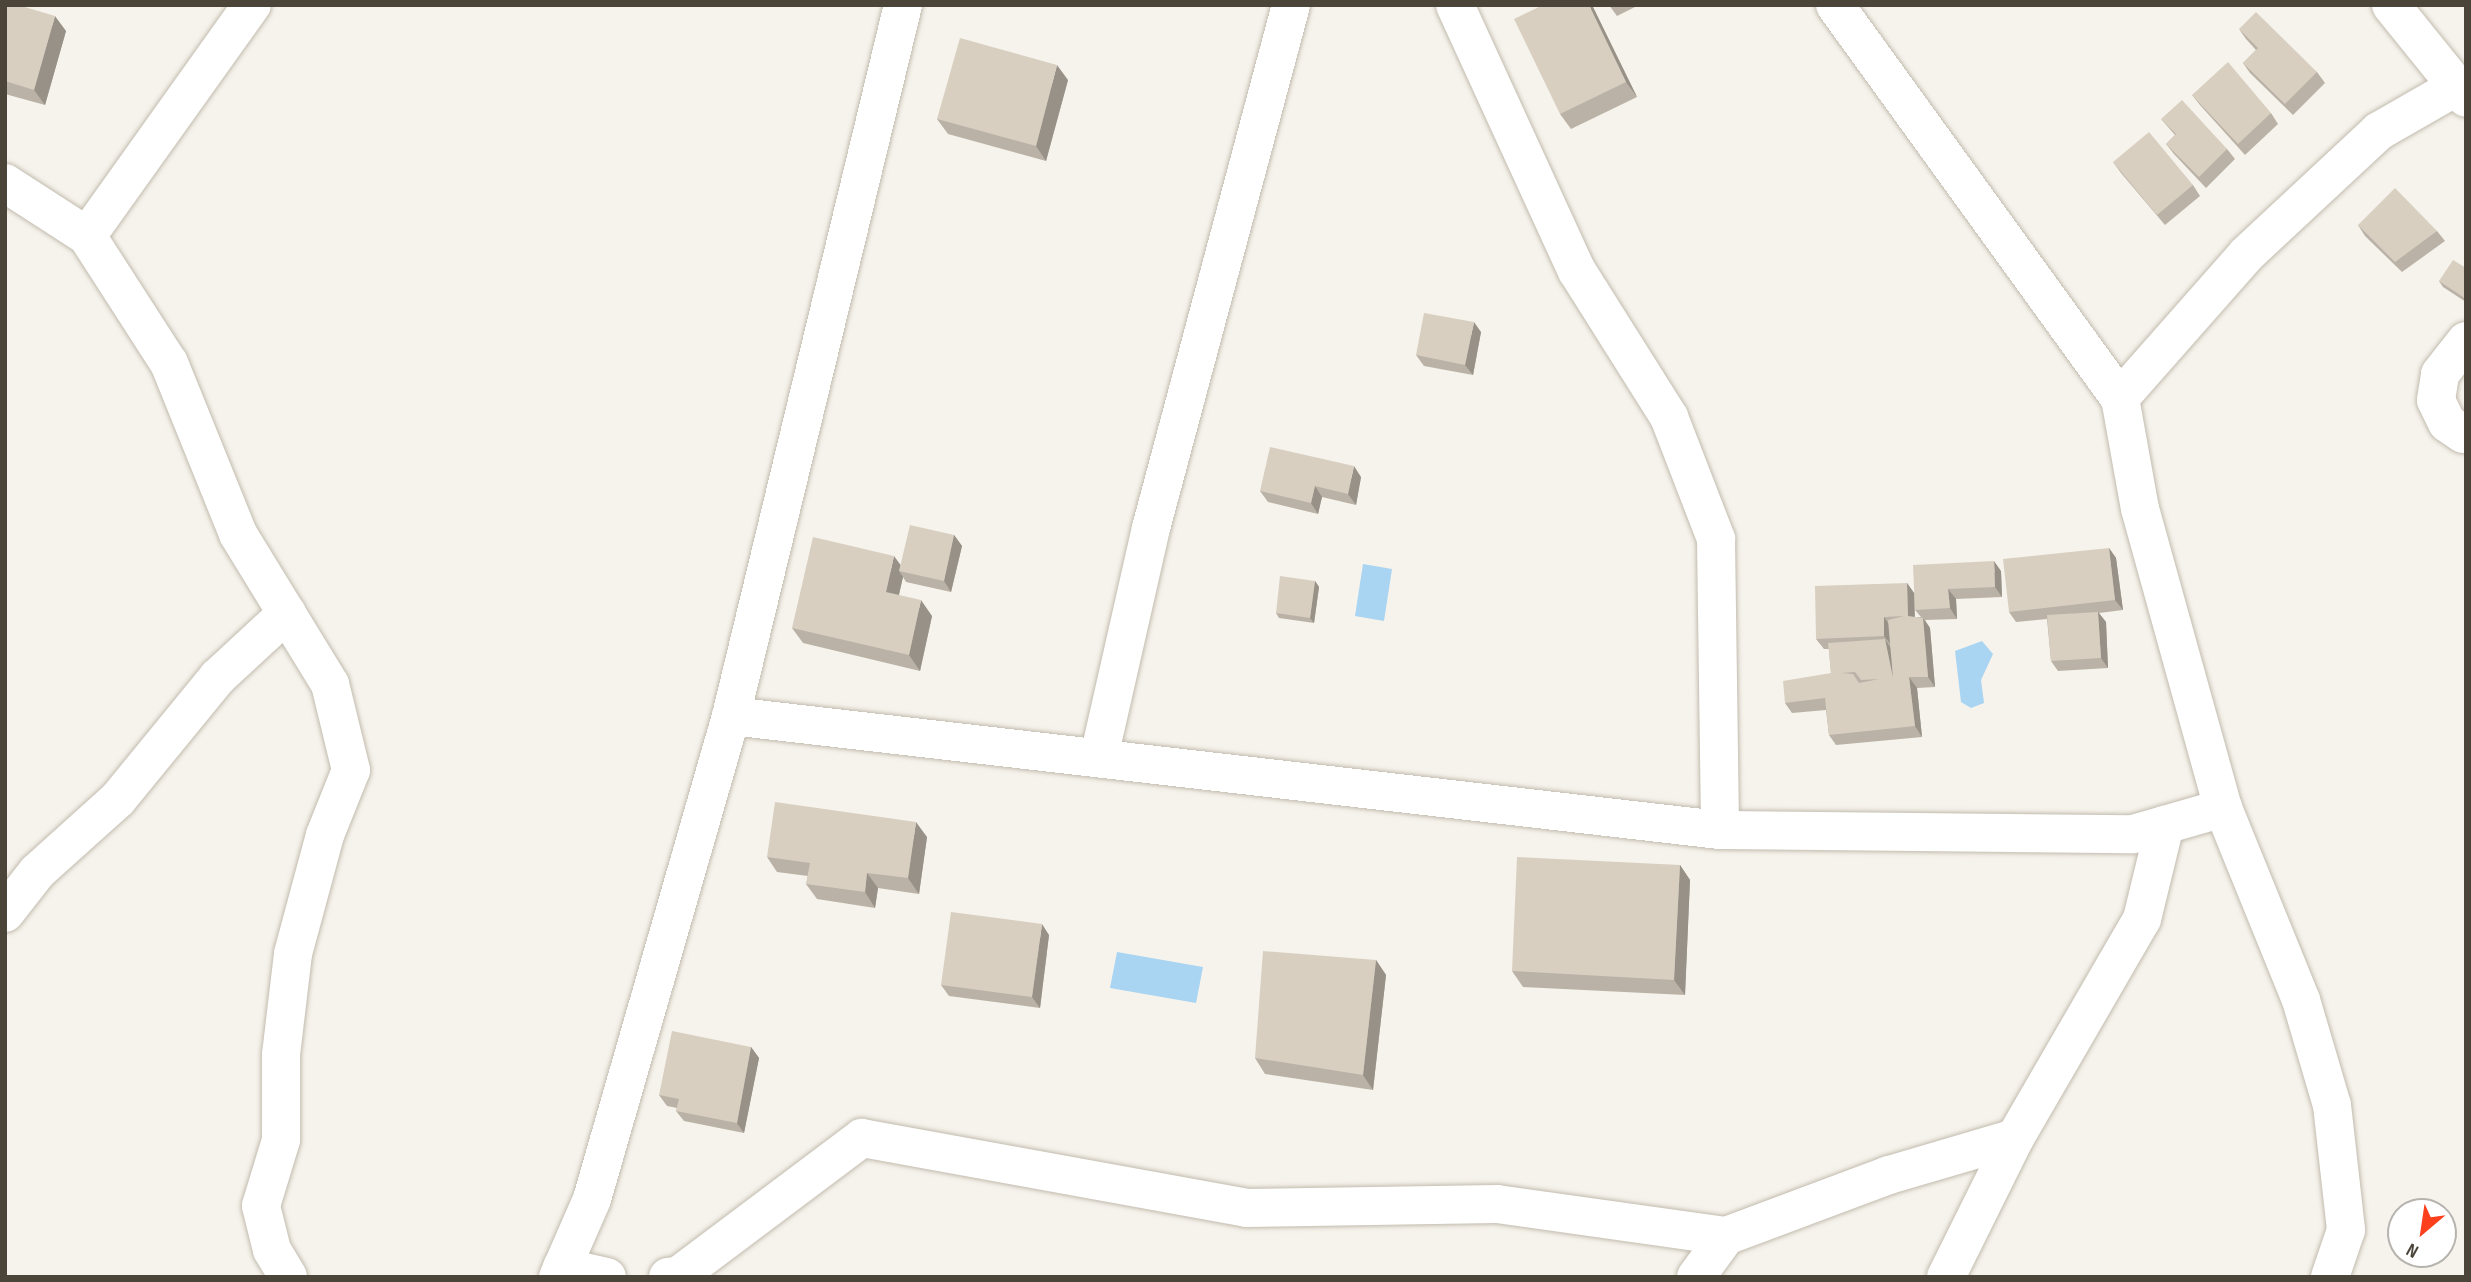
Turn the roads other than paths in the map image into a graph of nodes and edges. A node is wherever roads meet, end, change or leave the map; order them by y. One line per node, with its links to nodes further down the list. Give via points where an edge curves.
1 (252, 5): 9 (street)
2 (903, 5): 14 (street)
3 (1291, 5): 15 (street, via 1151,528)
4 (1455, 5): 18 (street, via 1577,271 1669,417 1716,539)
5 (1835, 5): 11 (street)
6 (2391, 5): 7 (street)
7 (2460, 93): 11 (street, via 2379,131 2278,225)
8 (5, 183): 9 (street)
9 (87, 236): 13 (street, via 169,363 238,534)
10 (2466, 341): 12 (street, via 2440,374 2436,400 2447,422)
11 (2120, 398): 16 (street, via 2140,509)
12 (2463, 434)
13 (286, 613): 19 (street, via 218,677 118,799 37,872); 23 (street, via 330,684 351,770 325,835 293,954 281,1054 281,1140 261,1206 272,1250)
14 (730, 716): 15 (street); 22 (street, via 592,1199)
15 (1100, 757): 18 (street)
16 (2222, 808): 17 (street); 28 (street, via 2301,1000 2332,1105 2347,1230)
17 (2165, 825): 18 (street, via 2133,834); 20 (street, via 2142,919)
18 (1720, 830)
19 (5, 913)
20 (2015, 1138): 21 (street, via 1889,1175); 27 (street)
21 (1727, 1236): 25 (street, via 1497,1204 1247,1208 862,1138); 26 (street)
22 (560, 1272): 24 (street)
23 (288, 1277)
24 (607, 1277)
25 (668, 1277)
26 (1696, 1277)
27 (1946, 1277)
28 (2330, 1277)

